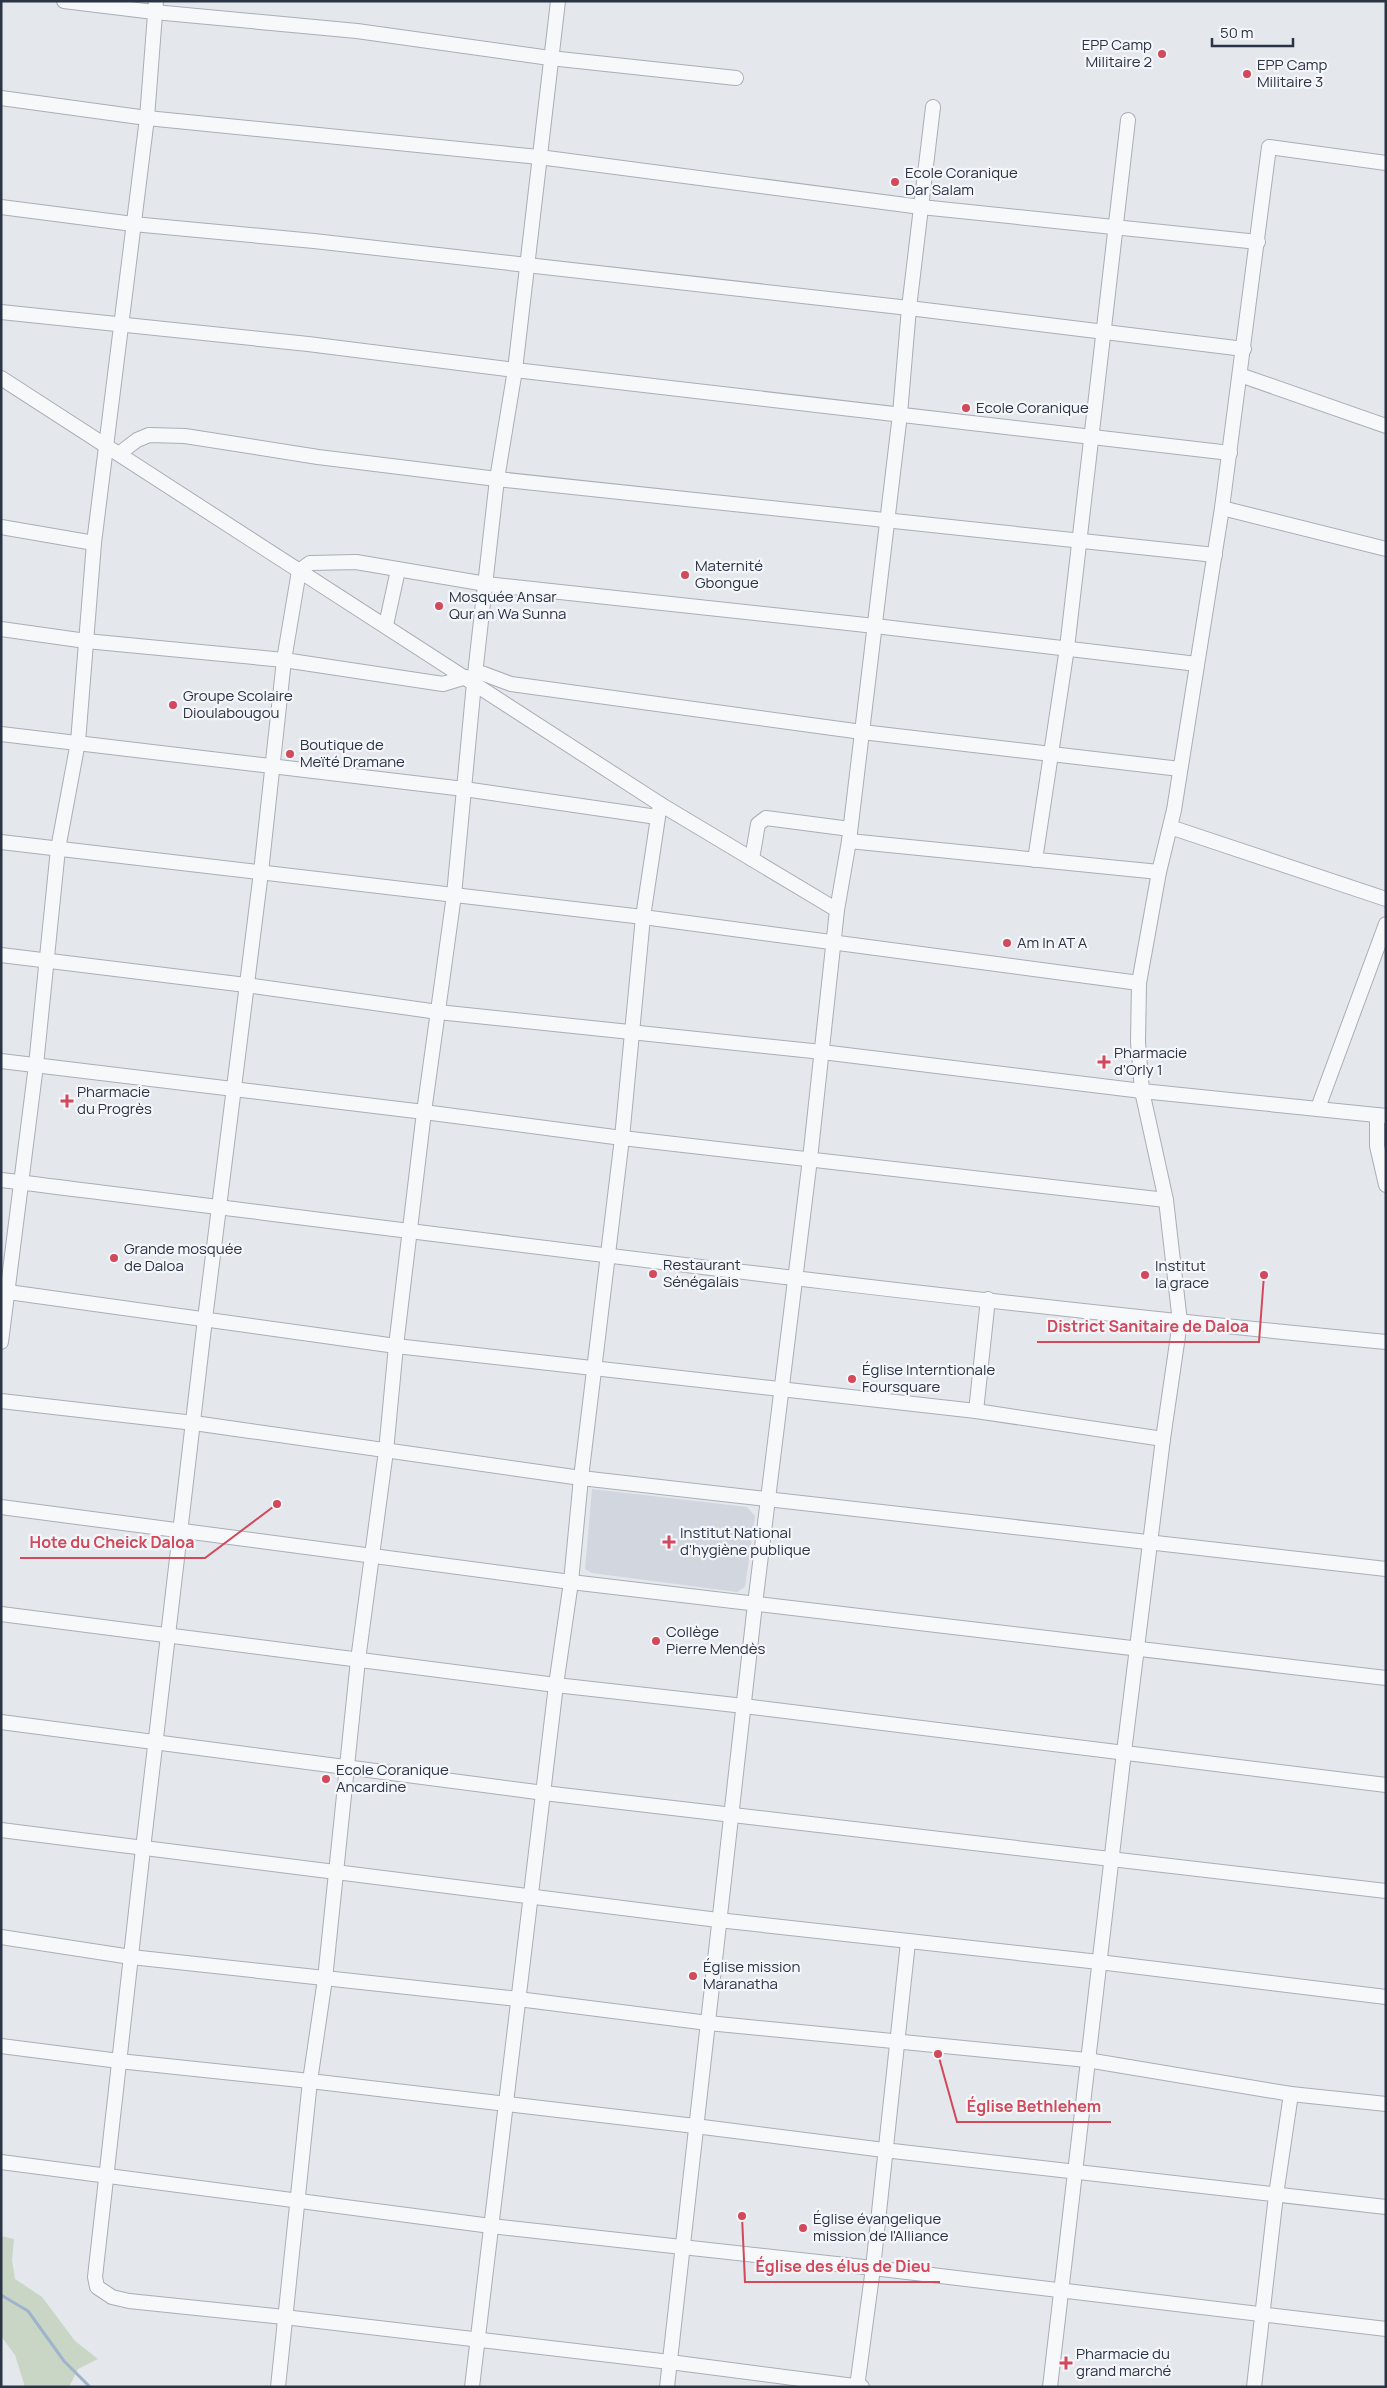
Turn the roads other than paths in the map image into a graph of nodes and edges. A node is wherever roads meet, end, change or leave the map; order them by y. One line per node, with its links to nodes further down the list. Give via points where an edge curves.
1 (64, 1): 3 (street)
2 (558, 1): 4 (street)
3 (155, 7): 4 (street); 8 (street)
4 (550, 58): 5 (street); 10 (street)
5 (736, 78)
6 (1, 98): 8 (street)
7 (932, 107): 13 (street)
8 (147, 118): 10 (street); 14 (street)
9 (1128, 120): 15 (street)
10 (539, 157): 13 (street); 17 (street)
11 (1386, 163): 16 (street, via 1269,147)
12 (1, 207): 14 (street)
13 (921, 207): 15 (street); 18 (street)
14 (133, 224): 17 (street); 20 (street)
15 (1115, 227): 16 (street); 21 (street)
16 (1258, 242): 22 (street)
17 (528, 266): 18 (street); 23 (street)
18 (909, 308): 21 (street); 26 (street)
19 (1, 312): 20 (street)
20 (122, 324): 23 (street); 29 (street)
21 (1103, 333): 22 (street); 28 (street)
22 (1244, 349): 24 (street)
23 (515, 370): 26 (street); 32 (street)
24 (1240, 375): 27 (street); 31 (street)
25 (1, 378): 29 (street)
26 (900, 414): 28 (street); 34 (street)
27 (1386, 426)
28 (1091, 437): 31 (street); 36 (street)
29 (106, 445): 30 (street); 37 (street)
30 (120, 453): 32 (street, via 150,435 185,436); 41 (street)
31 (1230, 453): 33 (street)
32 (497, 480): 34 (street); 42 (street)
33 (1222, 508): 38 (street); 39 (street)
34 (888, 520): 36 (street); 44 (street)
35 (1, 527): 37 (street)
36 (1079, 541): 39 (street); 47 (street)
37 (94, 543): 46 (street)
38 (1386, 549)
39 (1215, 555): 49 (street)
40 (398, 570): 41 (street, via 356,562 324,561 310,563); 42 (street); 43 (street)
41 (299, 571): 43 (street); 48 (street)
42 (486, 584): 44 (street); 50 (street)
43 (386, 625): 50 (street)
44 (875, 626): 47 (street); 51 (street)
45 (1, 629): 46 (street)
46 (86, 641): 48 (street); 53 (street)
47 (1067, 648): 49 (street); 54 (street)
48 (284, 660): 50 (street, via 443,684); 55 (street)
49 (1197, 664): 56 (street)
50 (472, 677): 51 (street); 57 (street); 58 (street)
51 (862, 732): 54 (street); 60 (street)
52 (1, 734): 53 (street)
53 (78, 742): 55 (street); 62 (street)
54 (1051, 754): 56 (street); 64 (street)
55 (273, 765): 57 (street); 65 (street)
56 (1180, 769): 59 (street)
57 (464, 789): 58 (street); 67 (street)
58 (659, 811): 63 (street); 70 (street)
59 (1170, 827): 66 (street); 68 (street)
60 (849, 835): 63 (street, via 766,818 758,824); 64 (street); 69 (street)
61 (1, 842): 62 (street)
62 (58, 849): 65 (street); 74 (street)
63 (752, 859): 69 (street)
64 (1035, 860): 66 (street)
65 (261, 872): 67 (street); 76 (street)
66 (1159, 872): 75 (street)
67 (454, 895): 70 (street); 77 (street)
68 (1386, 899)
69 (837, 910): 72 (street)
70 (643, 916): 72 (street); 78 (street)
71 (1386, 924): 84 (street)
72 (833, 942): 75 (street); 79 (street)
73 (1, 955): 74 (street)
74 (46, 960): 76 (street); 81 (street)
75 (1139, 983): 83 (street, via 1138,1042)
76 (246, 985): 77 (street); 82 (street)
77 (438, 1012): 78 (street); 85 (street)
78 (632, 1032): 79 (street); 87 (street)
79 (822, 1052): 83 (street); 88 (street)
80 (1, 1061): 81 (street)
81 (36, 1065): 82 (street); 90 (street)
82 (233, 1090): 85 (street); 93 (street)
83 (1142, 1091): 84 (street); 92 (street)
84 (1318, 1108): 86 (street)
85 (424, 1112): 87 (street); 94 (street)
86 (1382, 1115): 91 (street, via 1377,1146)
87 (622, 1138): 88 (street); 95 (street)
88 (810, 1159): 92 (street); 96 (street)
89 (1, 1180): 90 (street)
90 (20, 1182): 93 (street); 97 (street)
91 (1386, 1186)
92 (1166, 1200): 100 (street)
93 (220, 1206): 94 (street); 99 (street)
94 (409, 1232): 95 (street); 103 (street)
95 (608, 1254): 96 (street); 104 (street)
96 (796, 1277): 98 (street); 105 (street)
97 (4, 1292): 99 (street); 101 (street)
98 (988, 1299): 100 (street); 107 (street)
99 (205, 1319): 103 (street); 108 (street)
100 (1180, 1322): 102 (street); 109 (street)
101 (1, 1342)
102 (1386, 1342)
103 (396, 1346): 104 (street); 110 (street)
104 (594, 1369): 105 (street); 111 (street)
105 (782, 1388): 107 (street); 112 (street)
106 (1, 1401): 108 (street)
107 (976, 1411): 109 (street)
108 (194, 1423): 110 (street); 114 (street)
109 (1163, 1439): 115 (street)
110 (386, 1451): 111 (street); 116 (street)
111 (581, 1478): 112 (street); 118 (street)
112 (769, 1501): 115 (street); 119 (street)
113 (1, 1507): 114 (street)
114 (181, 1530): 116 (street); 121 (street)
115 (1150, 1543): 117 (street); 122 (street)
116 (372, 1555): 118 (street); 123 (street)
117 (1386, 1569)
118 (571, 1582): 119 (street); 125 (street)
119 (755, 1604): 122 (street); 126 (street)
120 (1, 1614): 121 (street)
121 (169, 1637): 123 (street); 128 (street)
122 (1137, 1647): 124 (street); 129 (street)
123 (358, 1660): 125 (street); 130 (street)
124 (1386, 1678)
125 (556, 1685): 126 (street); 132 (street)
126 (744, 1706): 129 (street); 133 (street)
127 (1, 1722): 128 (street)
128 (156, 1740): 130 (street); 135 (street)
129 (1124, 1752): 131 (street); 136 (street)
130 (347, 1766): 132 (street); 137 (street)
131 (1386, 1785)
132 (544, 1792): 133 (street); 139 (street)
133 (732, 1814): 136 (street); 140 (street)
134 (1, 1830): 135 (street)
135 (143, 1849): 137 (street); 143 (street)
136 (1112, 1858): 138 (street); 144 (street)
137 (334, 1873): 139 (street); 145 (street)
138 (1386, 1891)
139 (530, 1897): 140 (street); 147 (street)
140 (718, 1920): 142 (street); 148 (street)
141 (1, 1937): 143 (street)
142 (908, 1942): 144 (street); 149 (street)
143 (131, 1957): 145 (street); 152 (street)
144 (1099, 1962): 146 (street); 151 (street)
145 (325, 1979): 147 (street); 153 (street)
146 (1386, 1997)
147 (518, 1999): 148 (street); 156 (street)
148 (708, 2023): 149 (street); 157 (street)
149 (898, 2042): 151 (street); 158 (street)
150 (1, 2046): 152 (street)
151 (1087, 2060): 154 (street); 160 (street)
152 (119, 2062): 153 (street); 161 (street)
153 (310, 2081): 156 (street); 163 (street)
154 (1291, 2094): 155 (street); 162 (street)
155 (1385, 2101)
156 (506, 2104): 157 (street); 165 (street)
157 (695, 2126): 158 (street); 166 (street)
158 (884, 2150): 160 (street); 167 (street)
159 (1, 2162): 161 (street)
160 (1076, 2172): 162 (street); 168 (street)
161 (105, 2175): 163 (street); 170 (street, via 95,2277 97,2287 112,2297 129,2301)
162 (1276, 2195): 164 (street); 169 (street)
163 (298, 2202): 165 (street); 170 (street)
164 (1386, 2207)
165 (491, 2226): 166 (street); 172 (street)
166 (682, 2247): 167 (street); 173 (street)
167 (872, 2268): 168 (street); 174 (street)
168 (1060, 2292): 169 (street); 179 (street)
169 (1263, 2316): 171 (street); 180 (street)
170 (284, 2317): 172 (street); 175 (street)
171 (1386, 2329)
172 (478, 2341): 173 (street); 176 (street)
173 (670, 2362): 174 (street); 177 (street)
174 (857, 2386): 178 (street)
175 (278, 2387)
176 (472, 2387)
177 (667, 2387)
178 (862, 2387)
179 (1050, 2387)
180 (1254, 2387)

